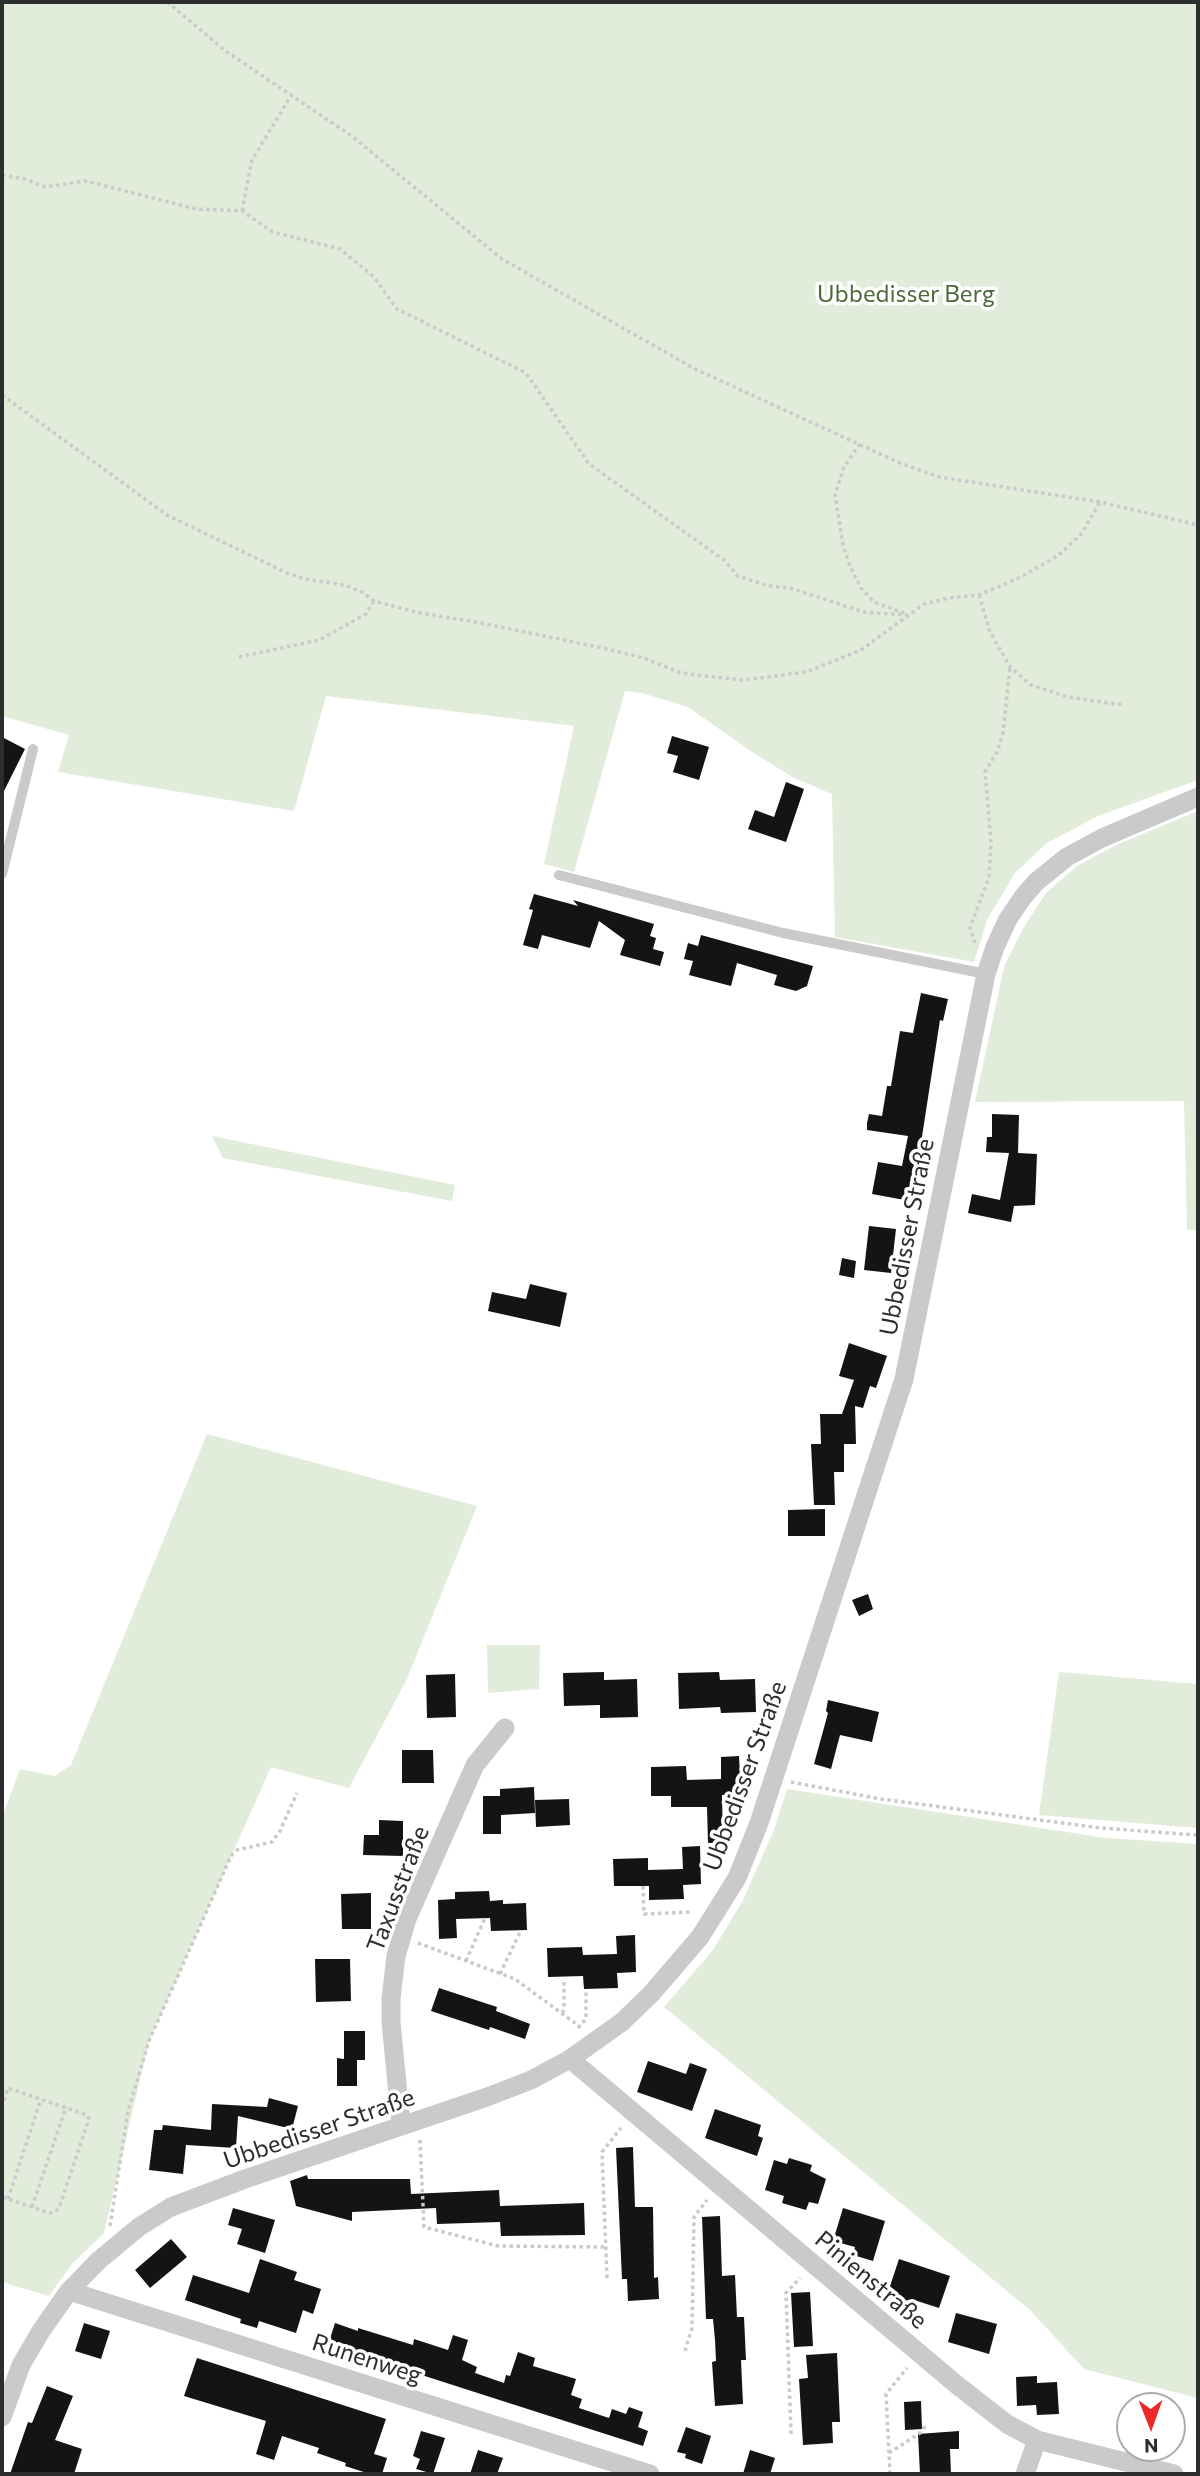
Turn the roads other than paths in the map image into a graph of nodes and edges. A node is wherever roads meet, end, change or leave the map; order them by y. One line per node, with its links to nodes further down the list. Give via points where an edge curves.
1 (33, 749): 3 (lane)
2 (1198, 797): 5 (street, Ubbedisser Straße, via 1102,838 1067,857 1036,882 1007,919)
3 (2, 874)
4 (559, 875): 5 (lane, via 783,933)
5 (986, 974): 7 (street, Ubbedisser Straße, via 904,1379 776,1777 737,1878 714,1917 651,1994 622,2022)
6 (505, 1728): 8 (street, Taxusstraße, via 475,1765 401,1936 393,1969 391,1998)
7 (570, 2059): 8 (street, Ubbedisser Straße, via 520,2084); 11 (street, Pinienstraße, via 1007,2424)
8 (410, 2122): 9 (street, Ubbedisser Straße, via 172,2207 139,2227)
9 (69, 2291): 10 (street, Ubbedisser Straße, via 28,2354); 12 (street, Runenweg)
10 (4, 2404)
11 (1037, 2440): 13 (street); 14 (street, Pinienstraße)
12 (646, 2474)
13 (1025, 2474)
14 (1174, 2474)

